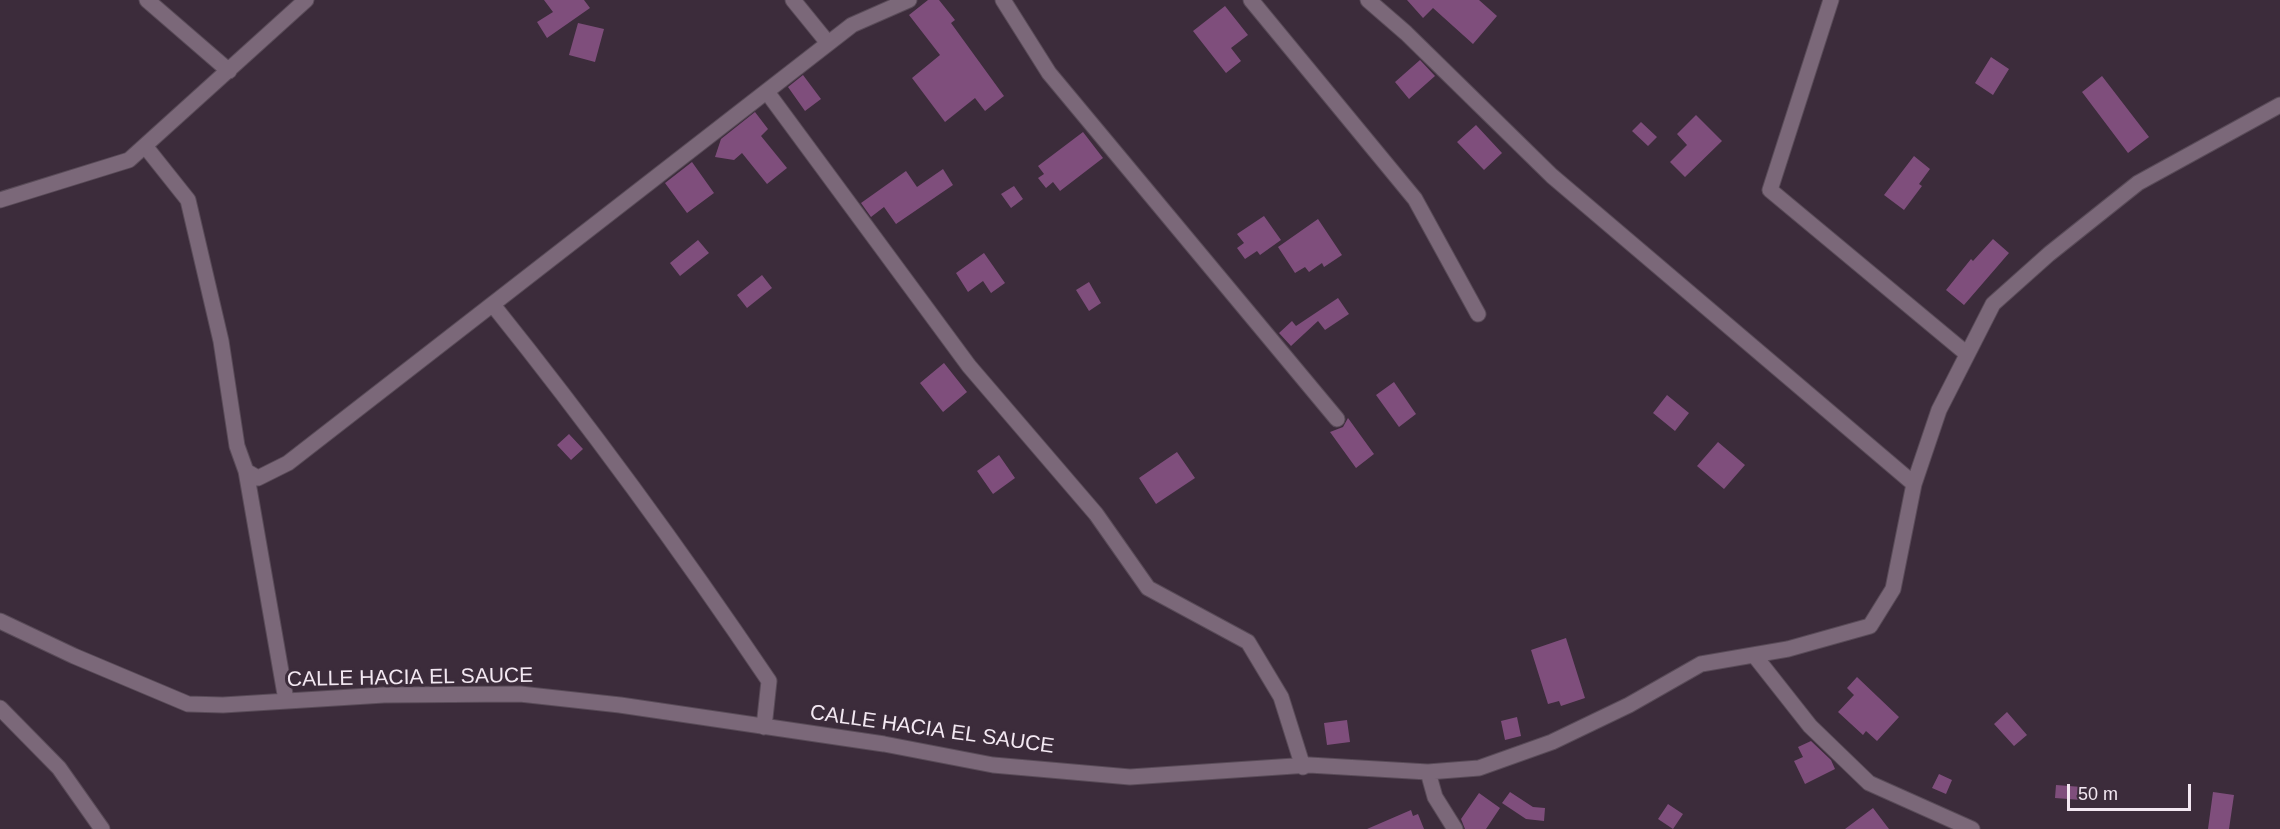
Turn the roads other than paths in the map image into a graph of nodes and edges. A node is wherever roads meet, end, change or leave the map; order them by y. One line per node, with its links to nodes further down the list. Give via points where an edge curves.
1 (147, 0): 10 (street)
2 (306, 0): 10 (street)
3 (794, 0): 9 (street)
4 (909, 0): 9 (street, via 852,25)
5 (1003, 0): 18 (street, via 1049,73)
6 (1251, 0): 16 (street, via 1415,199)
7 (1368, 0): 20 (street, via 1552,176)
8 (1831, 0): 17 (street, via 1770,190)
9 (828, 44): 11 (street)
10 (230, 70): 13 (street)
11 (767, 92): 15 (street); 26 (street, via 969,366 1096,514 1148,588 1248,642 1281,697)
12 (2280, 105): 17 (street, CALLE HACIA EL SAUCE, via 2129,190 1993,304)
13 (145, 146): 14 (street, via 129,160); 19 (street, via 188,201 220,341 237,446)
14 (0, 200)
15 (493, 305): 19 (street, via 288,464 258,478); 25 (street, via 702,584 769,681)
16 (1478, 314)
17 (1967, 354): 20 (street, CALLE HACIA EL SAUCE, via 1940,410)
18 (1337, 419)
19 (246, 471): 23 (street)
20 (1914, 484): 22 (street, CALLE HACIA EL SAUCE, via 1893,588 1870,626)
21 (0, 621): 23 (street, CALLE HACIA EL SAUCE, via 188,704)
22 (1754, 655): 27 (street, CALLE HACIA EL SAUCE, via 1701,664 1552,742 1479,768); 30 (street, via 1810,726 1869,783)
23 (286, 700): 25 (street, CALLE HACIA EL SAUCE, via 520,694)
24 (0, 708): 28 (street, via 59,768)
25 (764, 727): 26 (street, CALLE HACIA EL SAUCE, via 993,765 1130,777)
26 (1303, 767): 27 (street, CALLE HACIA EL SAUCE)
27 (1428, 772): 29 (street, via 1434,797)
28 (102, 829)
29 (1455, 829)
30 (1971, 829)

